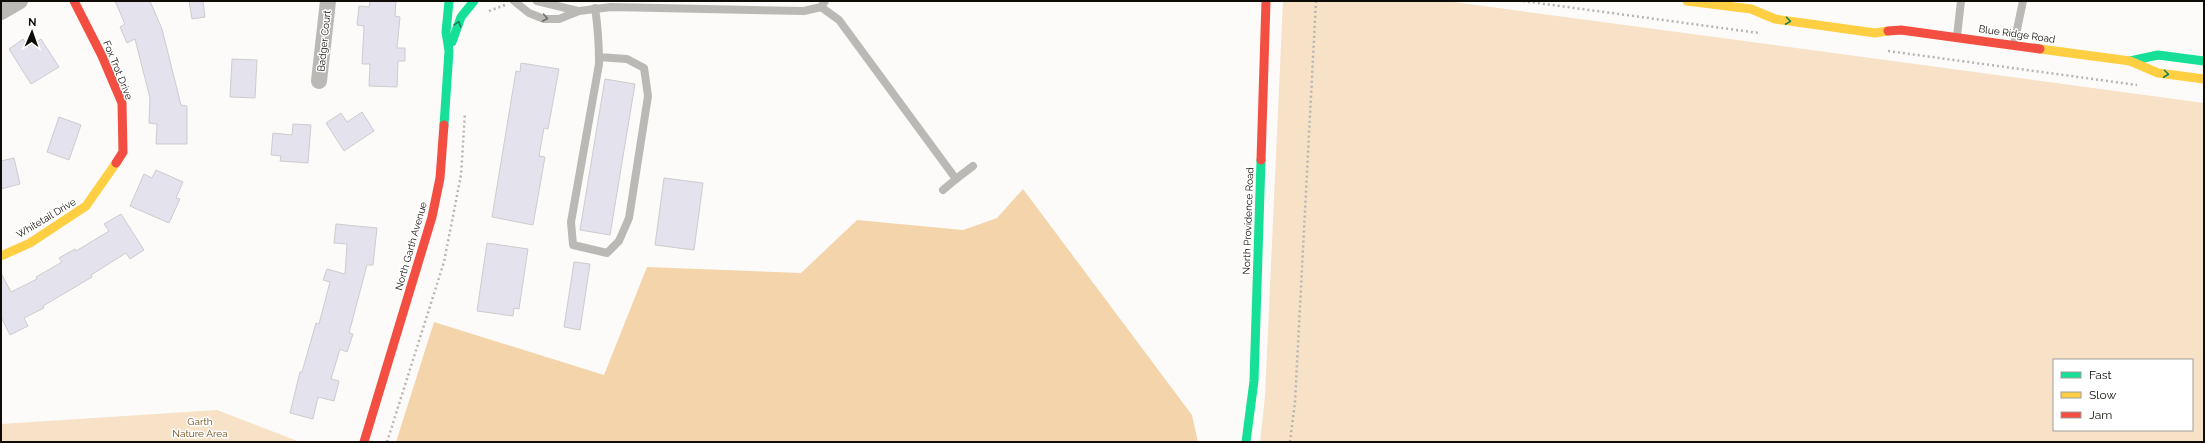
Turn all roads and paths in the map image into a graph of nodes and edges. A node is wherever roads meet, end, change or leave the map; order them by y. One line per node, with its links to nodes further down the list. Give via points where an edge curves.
1 (20, 1): 18 (street)
2 (74, 1): 29 (street, Fox Trot Drive, via 122,103)
3 (328, 1): 28 (street, Badger Court)
4 (449, 1): 23 (street, North Garth Avenue, via 446,32)
5 (474, 1): 23 (street, North Garth Avenue, one-way to 5, via 460,17)
6 (514, 1): 17 (lane, one-way to 17, via 529,13 544,19 559,19)
7 (537, 1): 17 (lane)
8 (1266, 1): 35 (street, North Providence Road, via 1254,381)
9 (1316, 1): 36 (path, via 1295,396)
10 (1687, 1): 14 (street, Blue Ridge Road)
11 (1961, 1): 21 (lane)
12 (2023, 1): 22 (lane)
13 (823, 4): 16 (lane, via 804,11); 31 (lane, via 839,20)
14 (1752, 5): 15 (street, Blue Ridge Road); 20 (street, Blue Ridge Road, one-way to 20, via 1775,19 1875,33)
15 (1773, 6)
16 (595, 8): 17 (lane); 24 (lane, via 600,37)
17 (578, 11)
18 (1, 12)
19 (1884, 21): 20 (street, Blue Ridge Road)
20 (1902, 30): 21 (street, Blue Ridge Road)
21 (1957, 37): 22 (street, Blue Ridge Road)
22 (2014, 45): 25 (street, Blue Ridge Road)
23 (449, 51): 34 (street, North Garth Avenue, via 440,178 432,217)
24 (599, 57): 24 (lane, via 571,222 573,245 607,253 619,241 629,218 648,96 644,68 627,59)
25 (2130, 61): 26 (street, Blue Ridge Road, via 2158,54); 27 (street, Blue Ridge Road, one-way to 27, via 2158,73)
26 (2204, 61)
27 (2204, 79)
28 (319, 81)
29 (122, 152): 33 (street, Whitetail Drive, via 86,206 30,242)
30 (973, 166): 31 (lane)
31 (956, 179): 32 (lane)
32 (943, 190)
33 (1, 256)
34 (364, 442)
35 (1246, 442)
36 (1290, 442)

